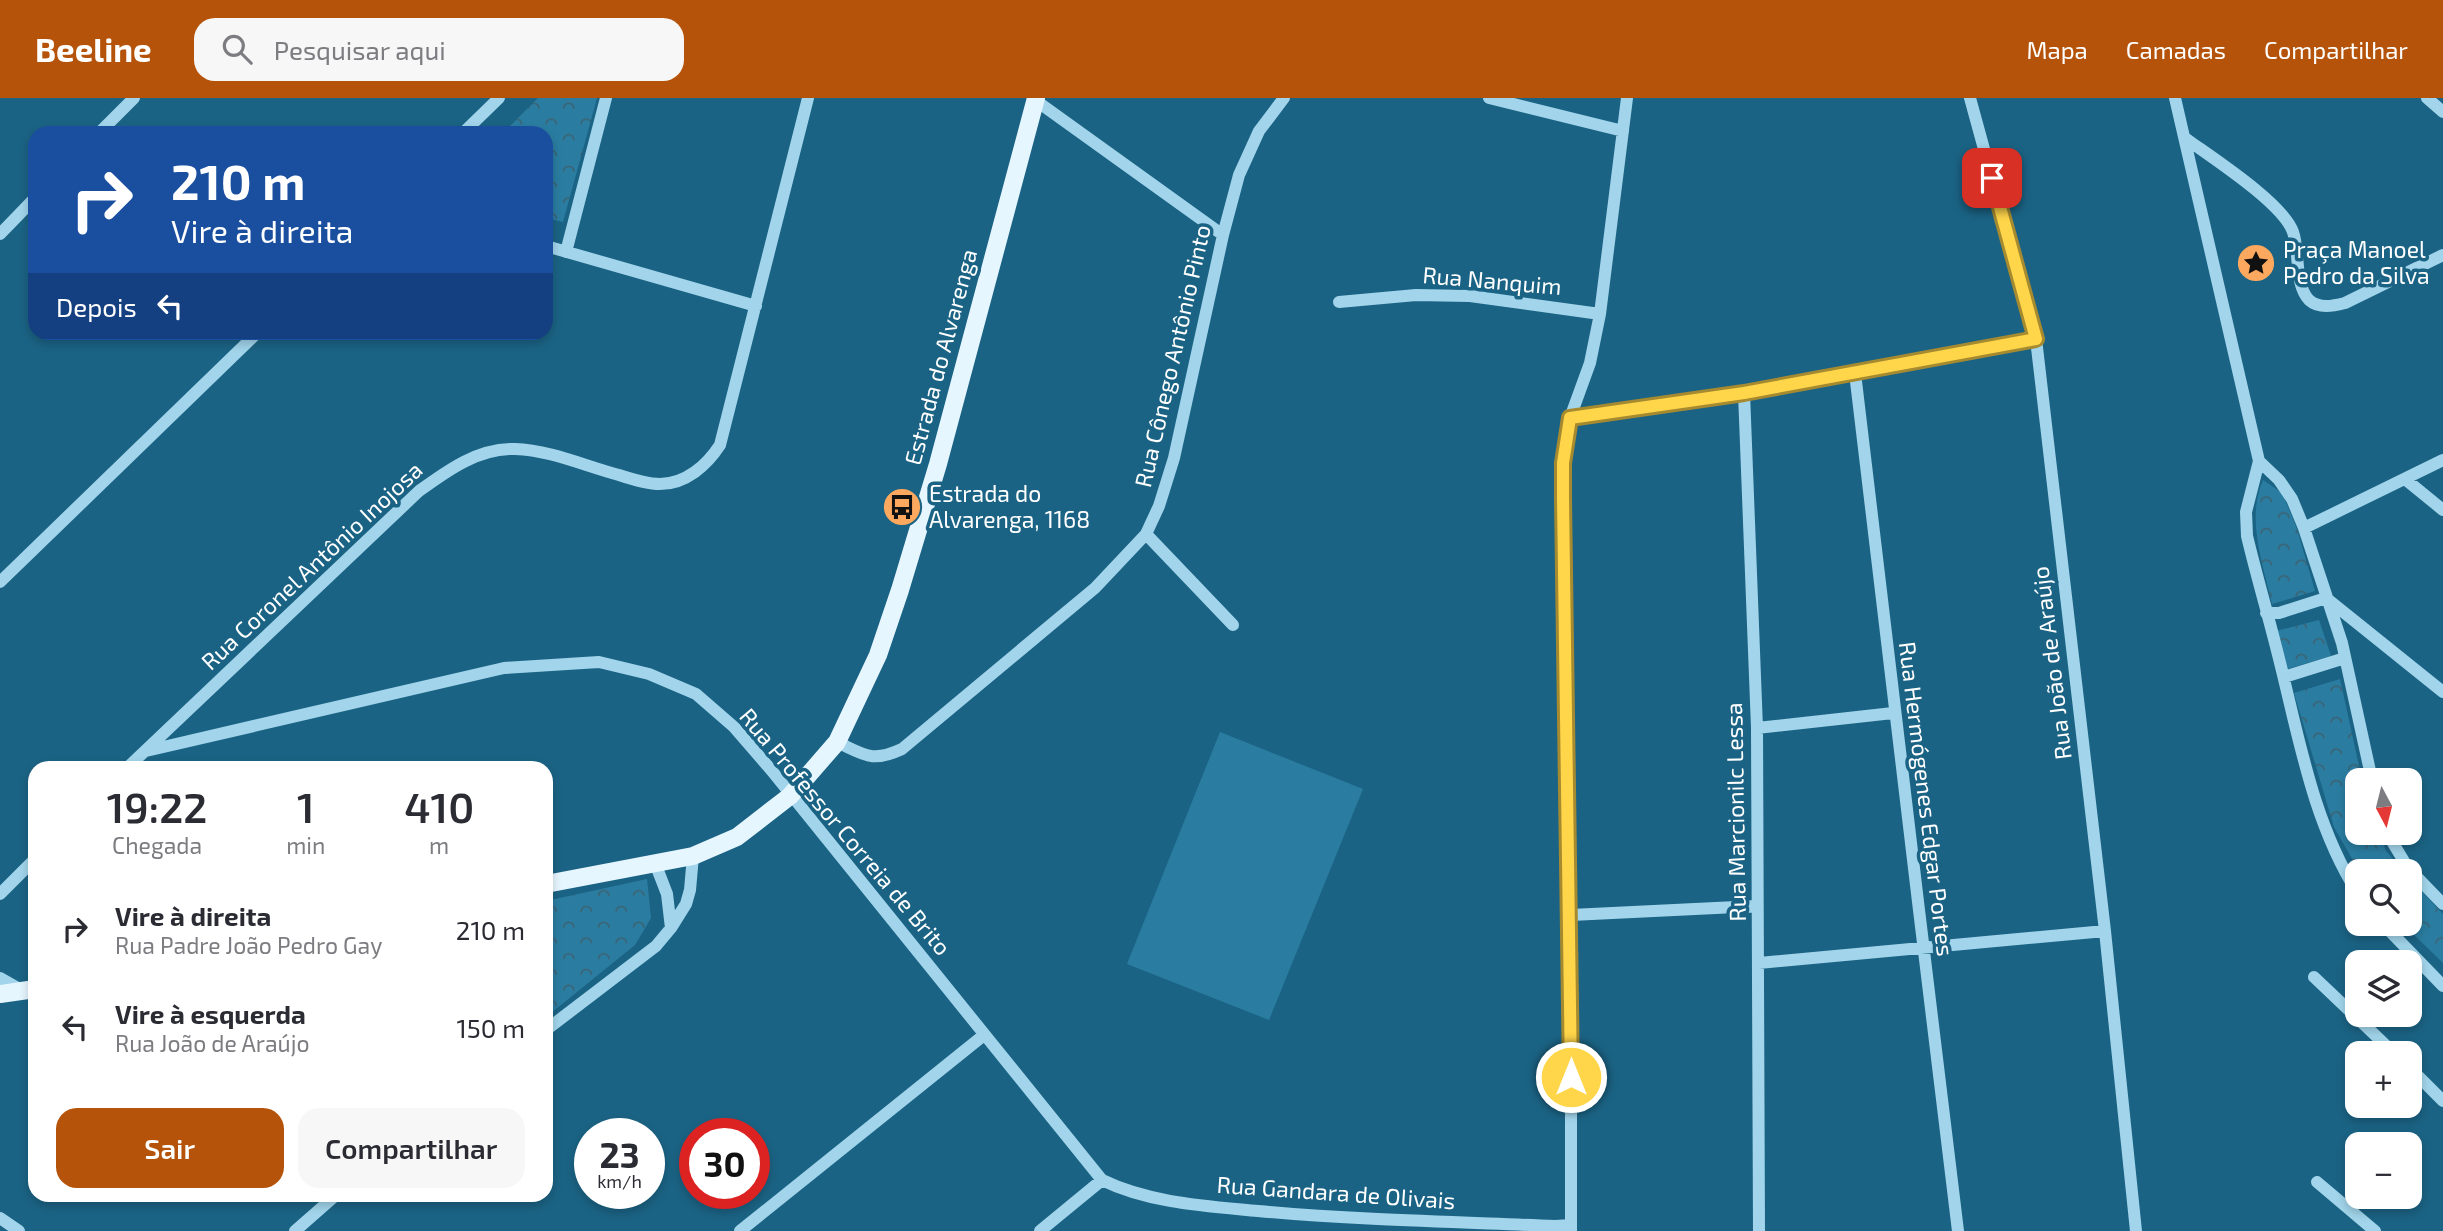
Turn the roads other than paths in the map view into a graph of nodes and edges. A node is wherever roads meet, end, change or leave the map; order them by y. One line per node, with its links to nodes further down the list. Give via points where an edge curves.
1 (134, 98): 13 (street)
2 (499, 98): 14 (street)
3 (606, 98): 21 (street)
4 (808, 98): 24 (street, Rua Coronel Antônio Inojosa)
5 (1284, 98): 19 (street, Rua Cônego Antônio Pinto, via 1259,131 1239,175)
6 (1489, 98): 15 (street)
7 (1627, 98): 15 (street)
8 (1970, 98): 26 (street, Rua João de Araújo)
9 (2175, 98): 16 (street)
10 (2427, 98): 12 (street)
11 (1035, 99): 19 (street); 46 (main road, Estrada do Alvarenga, via 900,590 878,655)
12 (2443, 112)
13 (106, 126)
14 (470, 126)
15 (1623, 131): 25 (street)
16 (2185, 138): 22 (street, via 2282,214 2293,231 2303,291 2321,306 2345,303); 32 (street)
17 (28, 205): 18 (street)
18 (0, 233)
19 (1223, 235): 36 (street, Rua Cônego Antônio Pinto, via 1174,458)
20 (553, 248): 21 (street)
21 (566, 252): 24 (street)
22 (2443, 255)
23 (1339, 302): 25 (street, Rua Nanquim, via 1470,296)
24 (756, 306): 47 (street, Rua Coronel Antônio Inojosa, via 720,445 709,462 691,475 662,485 545,453 514,449 480,453 419,491)
25 (1600, 314): 30 (street, via 1590,363)
26 (2036, 339): 28 (street); 62 (street, Rua João de Araújo)
27 (250, 340): 37 (street)
28 (1855, 373): 29 (street); 44 (street, Rua Hermógenes Edgar Portes)
29 (1744, 393): 30 (street); 45 (street, Rua Marcionilc Lessa)
30 (1570, 418): 60 (street, via 1563,463)
31 (2443, 460): 33 (street)
32 (2259, 461): 35 (street, via 2292,499); 39 (street, via 2246,512 2247,536)
33 (2405, 479): 34 (street); 35 (street)
34 (2443, 510)
35 (2304, 528): 38 (street)
36 (1146, 534): 40 (street); 46 (street, Rua Cônego Antônio Pinto, via 1095,588 902,750 884,758)
37 (0, 582)
38 (2326, 598): 39 (street); 41 (street); 43 (street)
39 (2266, 613): 42 (street)
40 (1233, 625)
41 (2345, 658): 42 (street); 49 (street)
42 (2284, 677): 55 (street, via 2308,776)
43 (2443, 692)
44 (1893, 713): 45 (street); 64 (street, Rua Hermógenes Edgar Portes)
45 (1757, 728): 59 (street, Rua Marcionilc Lessa)
46 (837, 742): 50 (main road, Estrada do Alvarenga)
47 (146, 751): 48 (street, Rua Coronel Antônio Inojosa); 50 (street, Rua Professor Correia de Brito, via 503,668 599,662 649,674 696,694 734,727)
48 (135, 761)
49 (2369, 768)
50 (790, 796): 52 (main road, Estrada do Alvarenga, via 747,831); 73 (street, Rua Professor Correia de Brito)
51 (2394, 845): 58 (street, via 2408,868)
52 (693, 856): 53 (main road, Estrada do Alvarenga); 61 (street, via 686,904)
53 (655, 863): 56 (main road, Estrada do Alvarenga); 61 (street, via 667,894)
54 (28, 866): 57 (street)
55 (2345, 872)
56 (553, 883)
57 (0, 894)
58 (2443, 904)
59 (1757, 906): 60 (street); 65 (street, Rua Marcionilc Lessa)
60 (1570, 915): 81 (street)
61 (671, 929): 72 (street, via 656,946)
62 (2105, 931): 64 (street); 88 (street, Rua João de Araújo)
63 (2395, 936): 68 (street)
64 (1924, 947): 65 (street); 87 (street, Rua Hermógenes Edgar Portes)
65 (1759, 963): 86 (street, Rua Marcionilc Lessa)
66 (2314, 977): 74 (street)
67 (0, 978): 69 (street)
68 (2443, 986)
69 (28, 990)
70 (28, 990): 71 (main road)
71 (0, 994)
72 (553, 1025)
73 (984, 1035): 77 (street, Rua Professor Correia de Brito); 84 (street)
74 (2381, 1041)
75 (2422, 1080): 76 (street)
76 (2443, 1101)
77 (1102, 1180): 81 (street, Rua Gandara de Olivais, via 1124,1191 1220,1208); 85 (street)
78 (2317, 1182): 89 (street)
79 (328, 1202): 83 (street)
80 (0, 1219): 82 (street)
81 (1571, 1228)
82 (19, 1231)
83 (295, 1231)
84 (740, 1231)
85 (1040, 1231)
86 (1759, 1231)
87 (1958, 1231)
88 (2136, 1231)
89 (2375, 1231)

